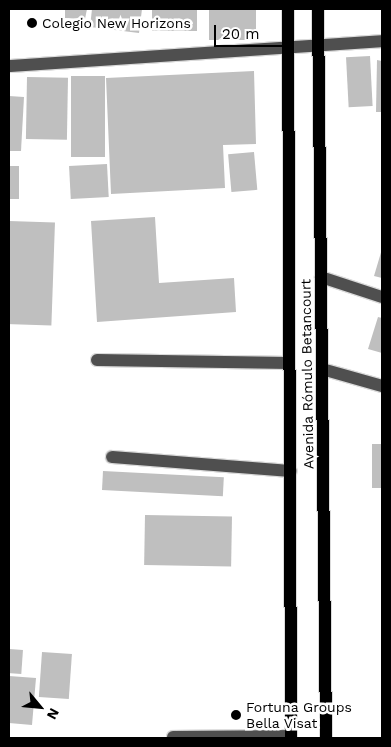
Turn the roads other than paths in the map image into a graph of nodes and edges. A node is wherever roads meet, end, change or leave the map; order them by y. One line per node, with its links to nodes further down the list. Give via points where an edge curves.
1 (288, 9): 5 (main road, Avenida Rómulo Betancourt)
2 (318, 9): 4 (main road, Avenida Rómulo Betancourt)
3 (382, 41): 4 (street)
4 (318, 46): 5 (street); 7 (main road, Avenida Rómulo Betancourt)
5 (288, 48): 6 (street); 10 (main road, Avenida Rómulo Betancourt)
6 (9, 66)
7 (320, 277): 8 (street); 11 (main road, Avenida Rómulo Betancourt)
8 (382, 297)
9 (97, 360): 10 (street)
10 (289, 363): 14 (main road, Avenida Rómulo Betancourt)
11 (322, 369): 12 (street); 17 (main road, Avenida Rómulo Betancourt)
12 (382, 386)
13 (112, 457): 14 (street)
14 (290, 471): 16 (main road, Avenida Rómulo Betancourt)
15 (173, 737): 16 (street)
16 (291, 737)
17 (326, 738)

